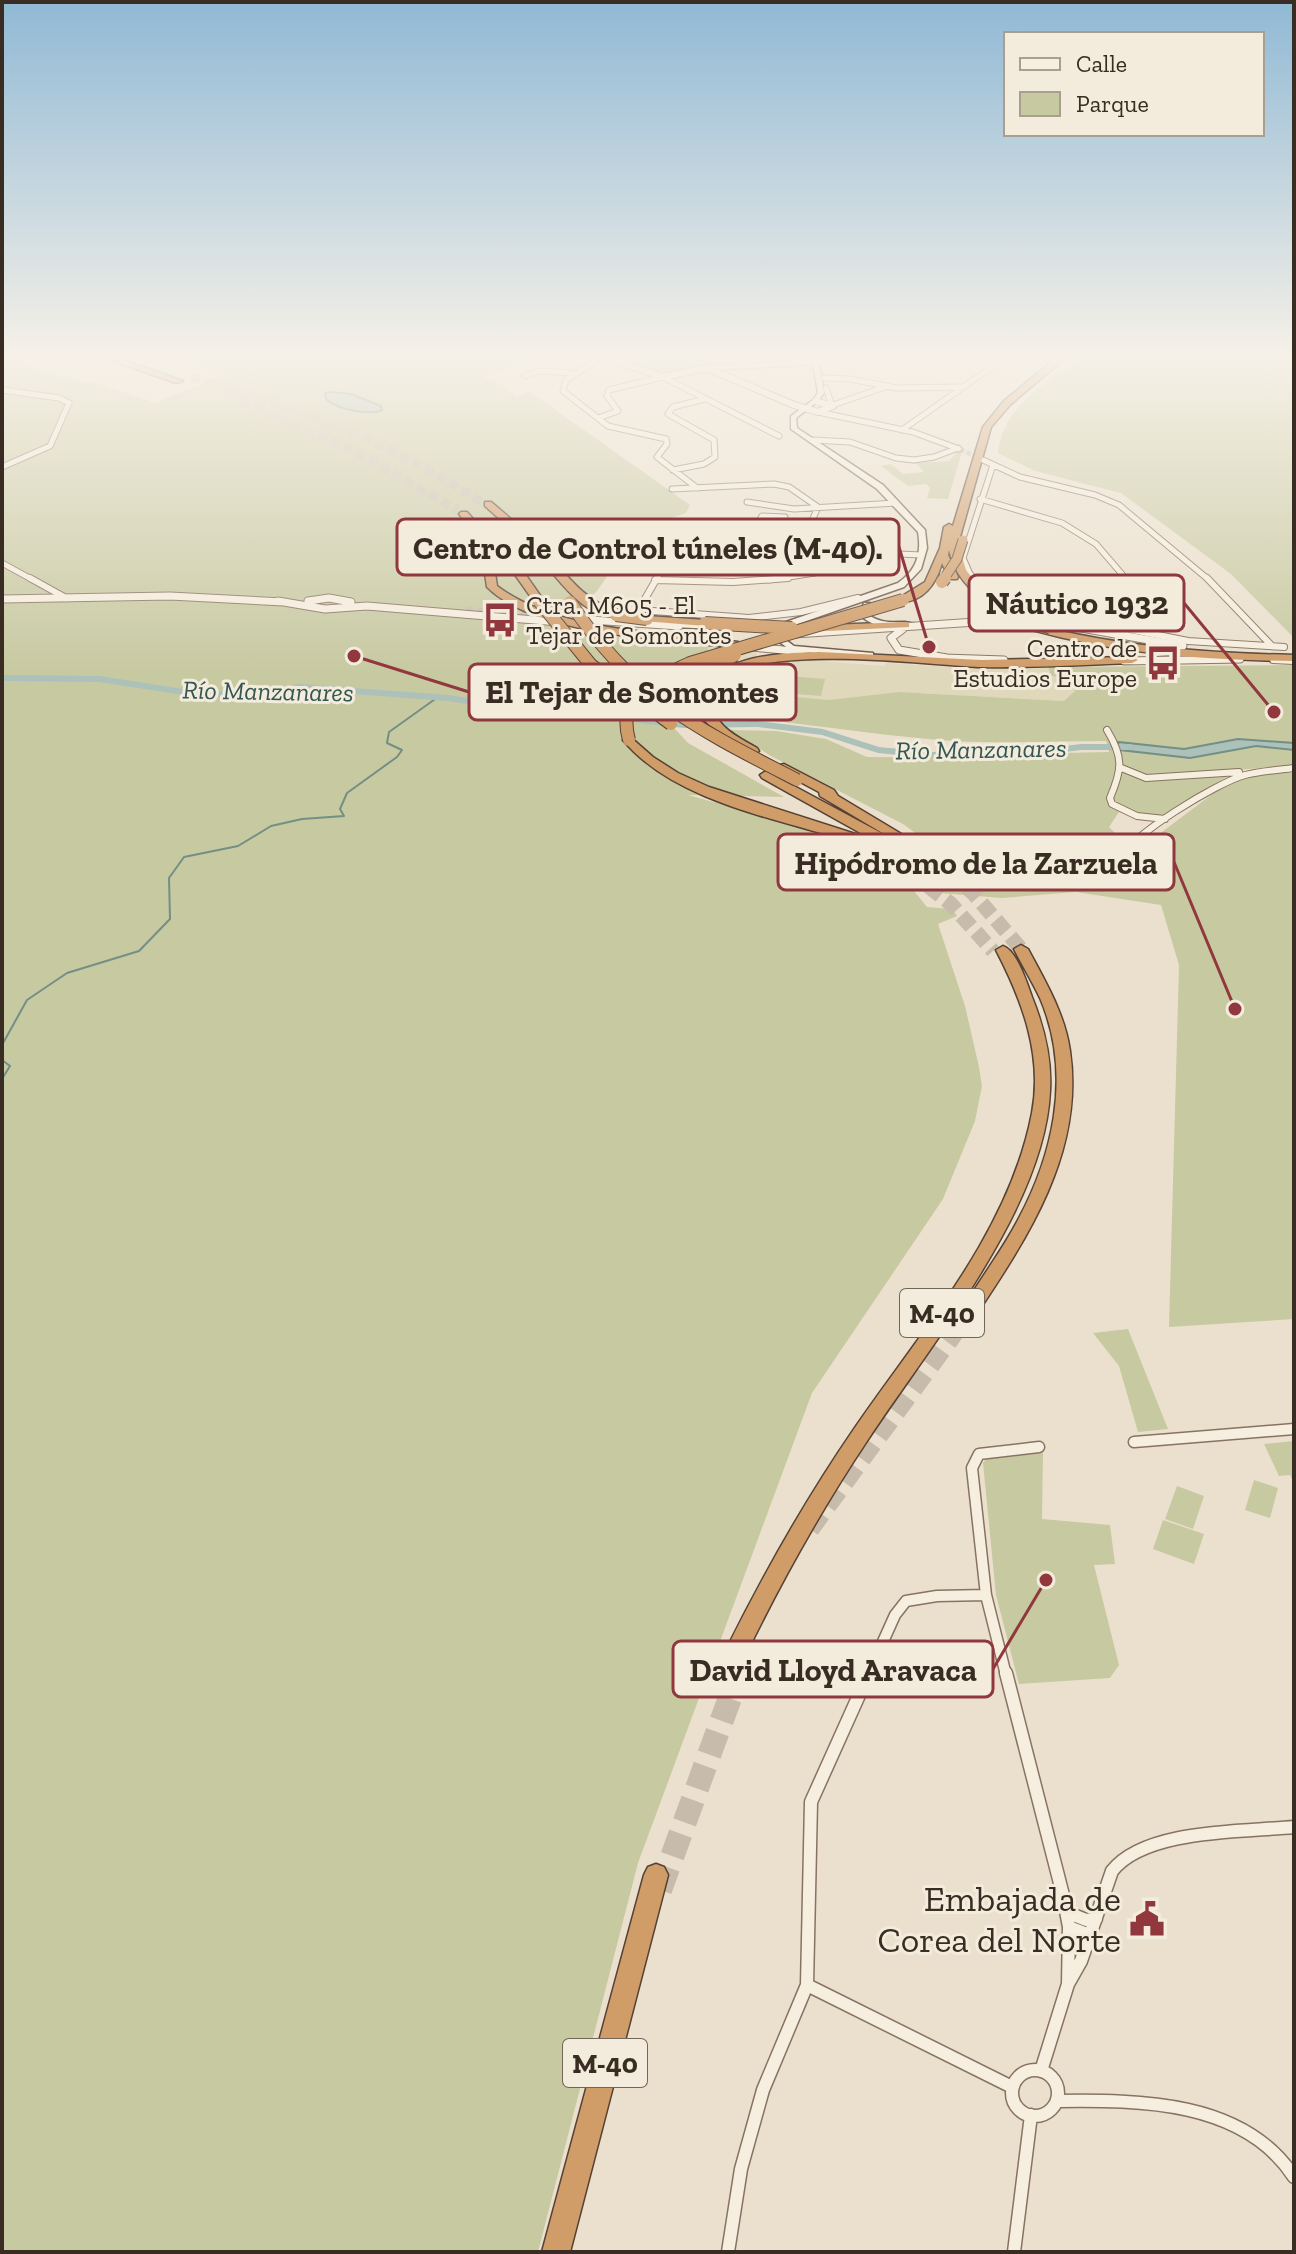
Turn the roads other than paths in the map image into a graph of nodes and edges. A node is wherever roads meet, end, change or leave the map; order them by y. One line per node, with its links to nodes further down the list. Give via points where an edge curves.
1 (665, 463): 10 (street)
2 (705, 463): 10 (street)
3 (844, 463): 15 (main road)
4 (849, 463): 43 (main road, via 887,488 929,534 921,575 863,611 879,624)
5 (969, 463): 22 (highway)
6 (979, 463): 33 (highway, bridge, via 957,559 942,582)
7 (979, 463): 52 (highway, bridge, via 953,544 956,563 972,587 1051,628 1124,646)
8 (988, 463): 9 (street)
9 (995, 467): 13 (street); 47 (street, via 1114,501 1202,573)
10 (673, 470): 11 (street)
11 (697, 488): 12 (street); 16 (street, via 774,484 789,487)
12 (672, 489)
13 (980, 499): 29 (street, via 1062,523 1096,544); 44 (street, via 963,558 970,574 1009,602)
14 (747, 502): 16 (street)
15 (896, 503): 16 (street); 25 (main road, via 922,532)
16 (818, 507): 18 (street)
17 (783, 524): 17 (street, via 776,538 752,535 763,515 785,517); 18 (street)
18 (809, 526): 23 (street)
19 (701, 528): 21 (street)
20 (639, 536): 21 (street)
21 (678, 541): 23 (street); 27 (street)
22 (943, 548): 33 (highway, via 934,579); 53 (highway, bridge, via 951,574 965,589 1036,628 1145,652)
23 (799, 550): 24 (street)
24 (864, 553): 25 (street); 27 (street, via 843,564 784,577)
25 (922, 555): 35 (main road, via 918,570 905,583)
26 (2, 563): 30 (street)
27 (655, 580): 37 (street)
28 (1076, 584): 29 (street)
29 (1138, 590): 44 (street, via 1142,607)
30 (66, 598): 32 (street); 34 (street, via 278,601 315,603 325,609)
31 (858, 598): 37 (street, via 763,617)
32 (2, 599)
33 (905, 601): 48 (highway, bridge, via 672,671 630,699 624,722 629,740 647,760 683,781 872,840 688,735 615,686 573,645 539,601 510,560 461,512 485,540 492,587 513,605 567,621); 58 (highway, bridge, via 762,644 719,664 699,692)
34 (340, 604): 36 (street); 48 (street, via 503,616)
35 (845, 606): 42 (main road, via 760,624); 54 (main road, via 781,627 775,636 792,648)
36 (466, 610)
37 (638, 611): 38 (street, via 625,620); 41 (street, via 638,617)
38 (615, 618): 39 (street); 41 (street); 43 (highway, bridge, via 797,629); 63 (highway, bridge, via 580,600 531,542 487,504 537,555 612,661 665,708)
39 (591, 620)
40 (941, 623): 43 (street); 50 (street, via 1046,624); 55 (street, via 895,632 892,642 906,653)
41 (651, 624): 42 (street)
42 (672, 625): 45 (street)
43 (910, 625): 46 (street)
44 (1127, 630): 49 (street)
45 (769, 632)
46 (783, 634)
47 (1267, 643): 49 (street); 53 (street)
48 (738, 645): 54 (street)
49 (1250, 645): 51 (street)
50 (1183, 646): 51 (street); 52 (highway)
51 (1217, 647): 53 (street)
52 (1231, 651): 53 (highway)
53 (1291, 654): 56 (highway)
54 (889, 656): 55 (street)
55 (957, 659): 57 (street)
56 (1264, 659): 57 (street)
57 (1132, 660): 58 (highway, via 769,659 742,666 712,684 704,702)
58 (709, 720): 63 (highway, bridge)
59 (1107, 730): 60 (street)
60 (1119, 767): 64 (street); 65 (street)
61 (1294, 768): 62 (street)
62 (1264, 771): 64 (street); 66 (street, via 1226,781)
63 (798, 778): 67 (highway)
64 (1146, 778): 65 (street)
65 (1119, 782): 66 (street, via 1112,804 1134,816)
66 (1165, 819): 68 (street, via 1120,856)
67 (916, 847)
68 (1114, 872)
69 (966, 1317): 74 (highway, M-40, via 1040,1197 1065,1115 1062,1040 1052,1006 1006,950 1039,1039 1040,1111 1021,1176 965,1279 796,1536)
70 (1294, 1429): 71 (street)
71 (1134, 1442)
72 (1039, 1447): 73 (street, via 985,1452 975,1458)
73 (986, 1595): 77 (street); 82 (street, via 906,1601 895,1615 811,1802)
74 (737, 1650)
75 (1294, 1827): 78 (street, via 1144,1845 1112,1871)
76 (656, 1875): 88 (highway, M-40)
77 (1066, 1912): 78 (street); 79 (street)
78 (1096, 1919): 80 (street)
79 (1069, 1927): 80 (street); 81 (street)
80 (1090, 1935): 81 (street)
81 (1068, 1984): 83 (street)
82 (807, 1985): 84 (street); 89 (street, via 763,2090 741,2169)
83 (1041, 2071): 84 (street, via 1019,2074); 85 (street, via 1054,2082)
84 (1012, 2087): 86 (street, via 1019,2107)
85 (1058, 2101): 86 (street, via 1047,2115); 87 (street, via 1167,2102 1206,2112 1257,2139)
86 (1031, 2115): 90 (street)
87 (1294, 2177)
88 (556, 2252)
89 (728, 2252)
90 (1014, 2252)

